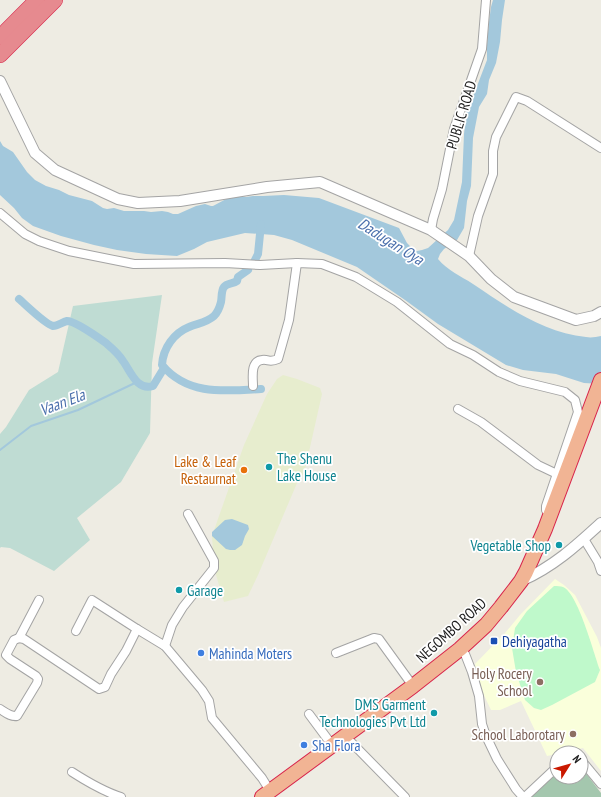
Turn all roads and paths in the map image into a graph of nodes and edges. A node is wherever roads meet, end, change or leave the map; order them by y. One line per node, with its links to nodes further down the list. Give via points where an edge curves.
1 (37, 0): 4 (highway)
2 (55, 0): 5 (highway)
3 (486, 0): 9 (street, PUBLIC ROAD, via 482,49 454,129 433,219)
4 (0, 36)
5 (0, 54)
6 (0, 81): 9 (street, via 35,153 55,170 118,200 138,203 180,201 267,187 320,182)
7 (601, 148): 10 (street, via 527,101 516,97 496,137 493,174 478,216)
8 (0, 213): 11 (street, via 39,242 134,264)
9 (434, 232): 10 (street)
10 (469, 256): 12 (street, via 514,298 576,320)
11 (297, 263): 14 (street, via 289,320 278,359 257,361 253,369); 17 (street, via 322,264 356,277 397,302 450,344 473,354 499,372 520,381 565,392 575,400 578,412)
12 (601, 312)
13 (601, 380): 15 (highway, NEGOMBO ROAD)
14 (253, 386)
15 (598, 398): 20 (highway, NEGOMBO ROAD); 23 (highway, NEGOMBO ROAD, via 553,531)
16 (458, 409): 17 (street, via 481,422 538,465)
17 (557, 474): 20 (street, via 546,506)
18 (188, 514): 28 (street, via 214,562 214,568 182,607 172,625)
19 (601, 523): 21 (street)
20 (544, 529): 23 (highway, NEGOMBO ROAD, via 526,572)
21 (584, 539): 22 (street); 23 (street, via 555,563)
22 (601, 571)
23 (527, 578): 30 (highway, NEGOMBO ROAD, via 528,584 518,598); 31 (highway, NEGOMBO ROAD, via 476,634)
24 (39, 600): 27 (street)
25 (137, 629): 26 (street, via 92,600); 27 (street, via 105,688 99,689 30,643); 28 (street)
26 (76, 631)
27 (18, 638): 32 (street, via 14,640 6,655 36,676 37,683 17,716)
28 (166, 646): 40 (street, via 202,690 209,701 212,718 262,778)
29 (336, 653): 31 (street, via 374,638 378,639)
30 (465, 654): 34 (highway, NEGOMBO ROAD); 43 (street, via 479,696 486,736 500,764)
31 (413, 686): 35 (highway, NEGOMBO ROAD)
32 (0, 709)
33 (309, 714): 35 (street)
34 (352, 742): 40 (highway, NEGOMBO ROAD); 42 (street)
35 (332, 745): 40 (highway, NEGOMBO ROAD)
36 (589, 770): 39 (street)
37 (72, 772): 41 (street)
38 (549, 774): 43 (street)
39 (601, 784)
40 (269, 795)
41 (121, 797)
42 (405, 797)
43 (524, 797)

